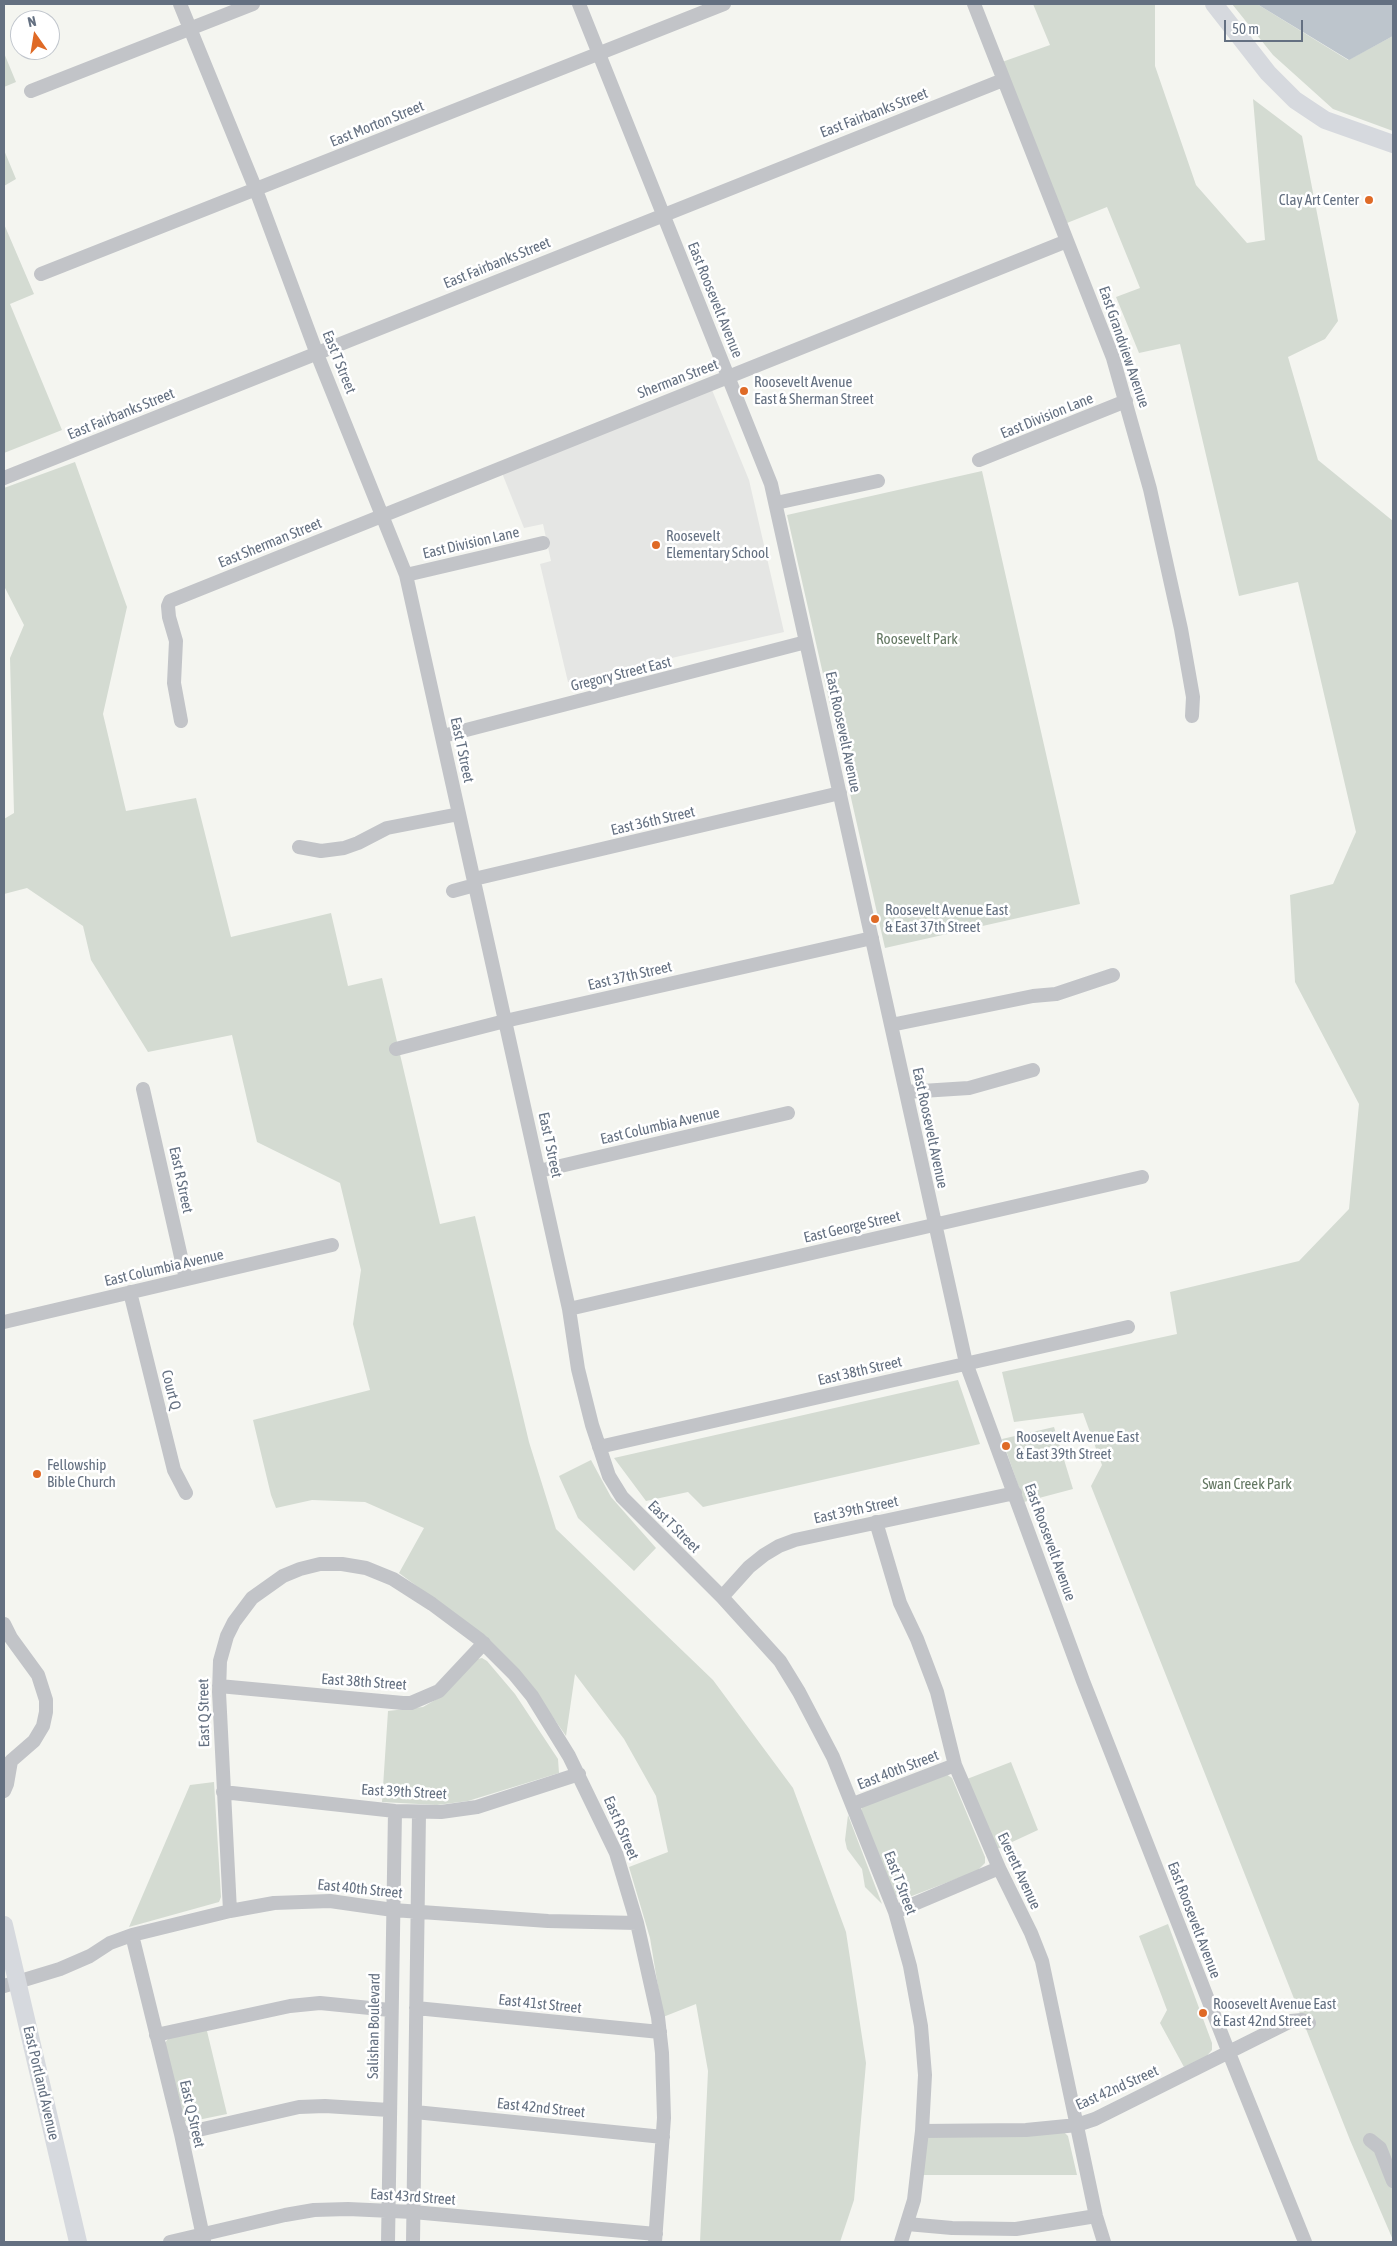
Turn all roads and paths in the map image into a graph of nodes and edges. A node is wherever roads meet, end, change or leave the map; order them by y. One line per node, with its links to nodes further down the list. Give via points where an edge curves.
1 (180, 4): 7 (street, East T Street)
2 (253, 4): 7 (street)
3 (579, 4): 8 (street, East Roosevelt Avenue)
4 (724, 4): 8 (street, East Morton Street)
5 (974, 4): 9 (street, East Grandview Avenue)
6 (1214, 4): 11 (main road, via 1268,73 1295,100 1325,120)
7 (191, 28): 10 (street); 12 (street, East T Street)
8 (600, 54): 12 (street, East Morton Street); 13 (street, East Roosevelt Avenue)
9 (1003, 80): 13 (street, East Fairbanks Street); 14 (street, East Grandview Avenue)
10 (31, 91)
11 (1393, 144)
12 (256, 190): 15 (street, East Morton Street); 16 (street, East T Street)
13 (663, 214): 16 (street, East Fairbanks Street); 17 (street, East Roosevelt Avenue)
14 (1067, 241): 17 (street, Sherman Street); 18 (street, East Grandview Avenue, via 1113,358)
15 (41, 274)
16 (317, 354): 20 (street, East Fairbanks Street); 23 (street, East T Street)
17 (728, 377): 22 (street, East Roosevelt Avenue); 23 (street, Sherman Street)
18 (1126, 401): 19 (street, East Division Lane); 27 (street, East Grandview Avenue, via 1150,489 1181,629 1193,697)
19 (979, 460)
20 (4, 478)
21 (878, 481): 22 (street)
22 (776, 503): 26 (street, East Roosevelt Avenue)
23 (383, 515): 25 (street, East T Street); 28 (street, East Sherman Street, via 170,601 169,617 176,642 174,683)
24 (543, 543): 25 (street, East Division Lane)
25 (406, 575): 29 (street, East T Street)
26 (806, 642): 29 (street, Gregory Street East); 30 (street, East Roosevelt Avenue)
27 (1192, 716)
28 (181, 721)
29 (443, 736): 31 (street, East T Street)
30 (840, 793): 33 (street, East 36th Street); 35 (street, East Roosevelt Avenue)
31 (459, 814): 32 (street, via 387,828 344,848 321,851); 33 (street, East T Street)
32 (299, 847)
33 (475, 882): 34 (street, East 36th Street); 37 (street, East T Street)
34 (453, 891)
35 (872, 938): 37 (street, East 37th Street); 38 (street, East Roosevelt Avenue)
36 (1113, 975): 38 (street, via 1056,994)
37 (505, 1021): 39 (street, East 37th Street); 44 (street, East T Street)
38 (891, 1025): 42 (street, East Roosevelt Avenue)
39 (396, 1049)
40 (1033, 1070): 42 (street, via 969,1088)
41 (143, 1089): 48 (street, East R Street)
42 (906, 1092): 46 (street, East Roosevelt Avenue)
43 (788, 1113): 44 (street, East Columbia Avenue)
44 (539, 1171): 50 (street, East T Street)
45 (1142, 1177): 46 (street, East George Street)
46 (934, 1225): 50 (street, East George Street); 53 (street, East Roosevelt Avenue)
47 (332, 1245): 48 (street, East Columbia Avenue)
48 (186, 1279): 49 (street, East Columbia Avenue)
49 (130, 1292): 51 (street, East Columbia Avenue); 55 (street, Court Q, via 174,1470)
50 (569, 1309): 54 (street, East T Street, via 578,1369)
51 (4, 1322)
52 (1128, 1327): 53 (street, East 38th Street)
53 (966, 1363): 54 (street, East 38th Street); 56 (street, East Roosevelt Avenue)
54 (599, 1447): 59 (street, East T Street, via 609,1476 622,1497)
55 (186, 1493)
56 (1015, 1493): 57 (street, East 39th Street); 84 (street, East Roosevelt Avenue, via 1083,1681)
57 (876, 1522): 59 (street, East 39th Street, via 779,1546 749,1567); 63 (street, Everett Avenue, via 900,1603 937,1692)
58 (320, 1564): 61 (street, East R Street, via 366,1568 393,1580 447,1614); 62 (street, East Q Street, via 283,1576 252,1598 227,1636 220,1661)
59 (722, 1597): 67 (street, East T Street, via 780,1660 829,1749)
60 (4, 1624): 65 (street, via 38,1675 46,1700 43,1726 34,1741 11,1761)
61 (484, 1643): 62 (street, East 38th Street, via 439,1691 403,1704); 64 (street, East R Street, via 532,1696)
62 (219, 1686): 66 (street, East Q Street)
63 (955, 1765): 67 (street, East 40th Street); 70 (street, Everett Avenue)
64 (579, 1774): 69 (street, East 39th Street, via 465,1810); 75 (street, East R Street, via 616,1853)
65 (4, 1790)
66 (223, 1792): 68 (street, East 39th Street); 72 (street, East Q Street)
67 (852, 1804): 74 (street, East T Street)
68 (395, 1811): 69 (street, East 39th Street); 71 (street, Salishan Boulevard)
69 (419, 1813): 73 (street)
70 (999, 1868): 74 (street); 87 (street, Everett Avenue, via 1042,1961)
71 (393, 1910): 72 (street, East 40th Street, via 330,1901 301,1901); 73 (street, East 40th Street); 80 (street, Salishan Boulevard)
72 (230, 1911): 77 (street, East 40th Street)
73 (418, 1911): 75 (street, East 40th Street, via 548,1921); 79 (street)
74 (895, 1912): 88 (street, East T Street, via 910,1966 921,2026 925,2075)
75 (637, 1922): 82 (street, East R Street)
76 (4, 1925): 78 (main road, East Portland Avenue)
77 (132, 1936): 78 (street, East 40th Street, via 110,1943 60,1969); 83 (street, East Q Street)
78 (11, 1984): 99 (main road, East Portland Avenue)
79 (416, 2008): 82 (street, East 41st Street); 86 (street)
80 (390, 2010): 83 (street, via 320,2003 290,2006); 85 (street, Salishan Boulevard)
81 (1309, 2023): 84 (street, East 42nd Street, via 1290,2021)
82 (660, 2032): 90 (street, East R Street)
83 (156, 2034): 89 (street, East Q Street)
84 (1229, 2053): 87 (street, East 42nd Street, via 1096,2119); 105 (street, East Roosevelt Avenue)
85 (389, 2110): 89 (street, via 299,2107); 93 (street, Salishan Boulevard)
86 (415, 2112): 90 (street, East 42nd Street); 94 (street)
87 (1077, 2124): 88 (street, East 42nd Street, via 1026,2130); 95 (street, Everett Avenue)
88 (922, 2131): 96 (street, East T Street, via 914,2200)
89 (180, 2134): 97 (street, East Q Street)
90 (663, 2137): 98 (street, East R Street)
91 (1370, 2140): 92 (street, via 1379,2146)
92 (1393, 2181)
93 (388, 2211): 94 (street, East 43rd Street); 97 (street, East 43rd Street, via 314,2210); 101 (street, Salishan Boulevard)
94 (413, 2212): 98 (street, East 43rd Street); 102 (street)
95 (1096, 2216): 96 (street, via 1016,2229); 104 (street, Everett Avenue)
96 (907, 2224): 103 (street, East T Street)
97 (204, 2238): 100 (street, East 43rd Street)
98 (656, 2238)
99 (78, 2242)
100 (170, 2242)
101 (388, 2242)
102 (413, 2242)
103 (901, 2242)
104 (1104, 2242)
105 (1305, 2242)

